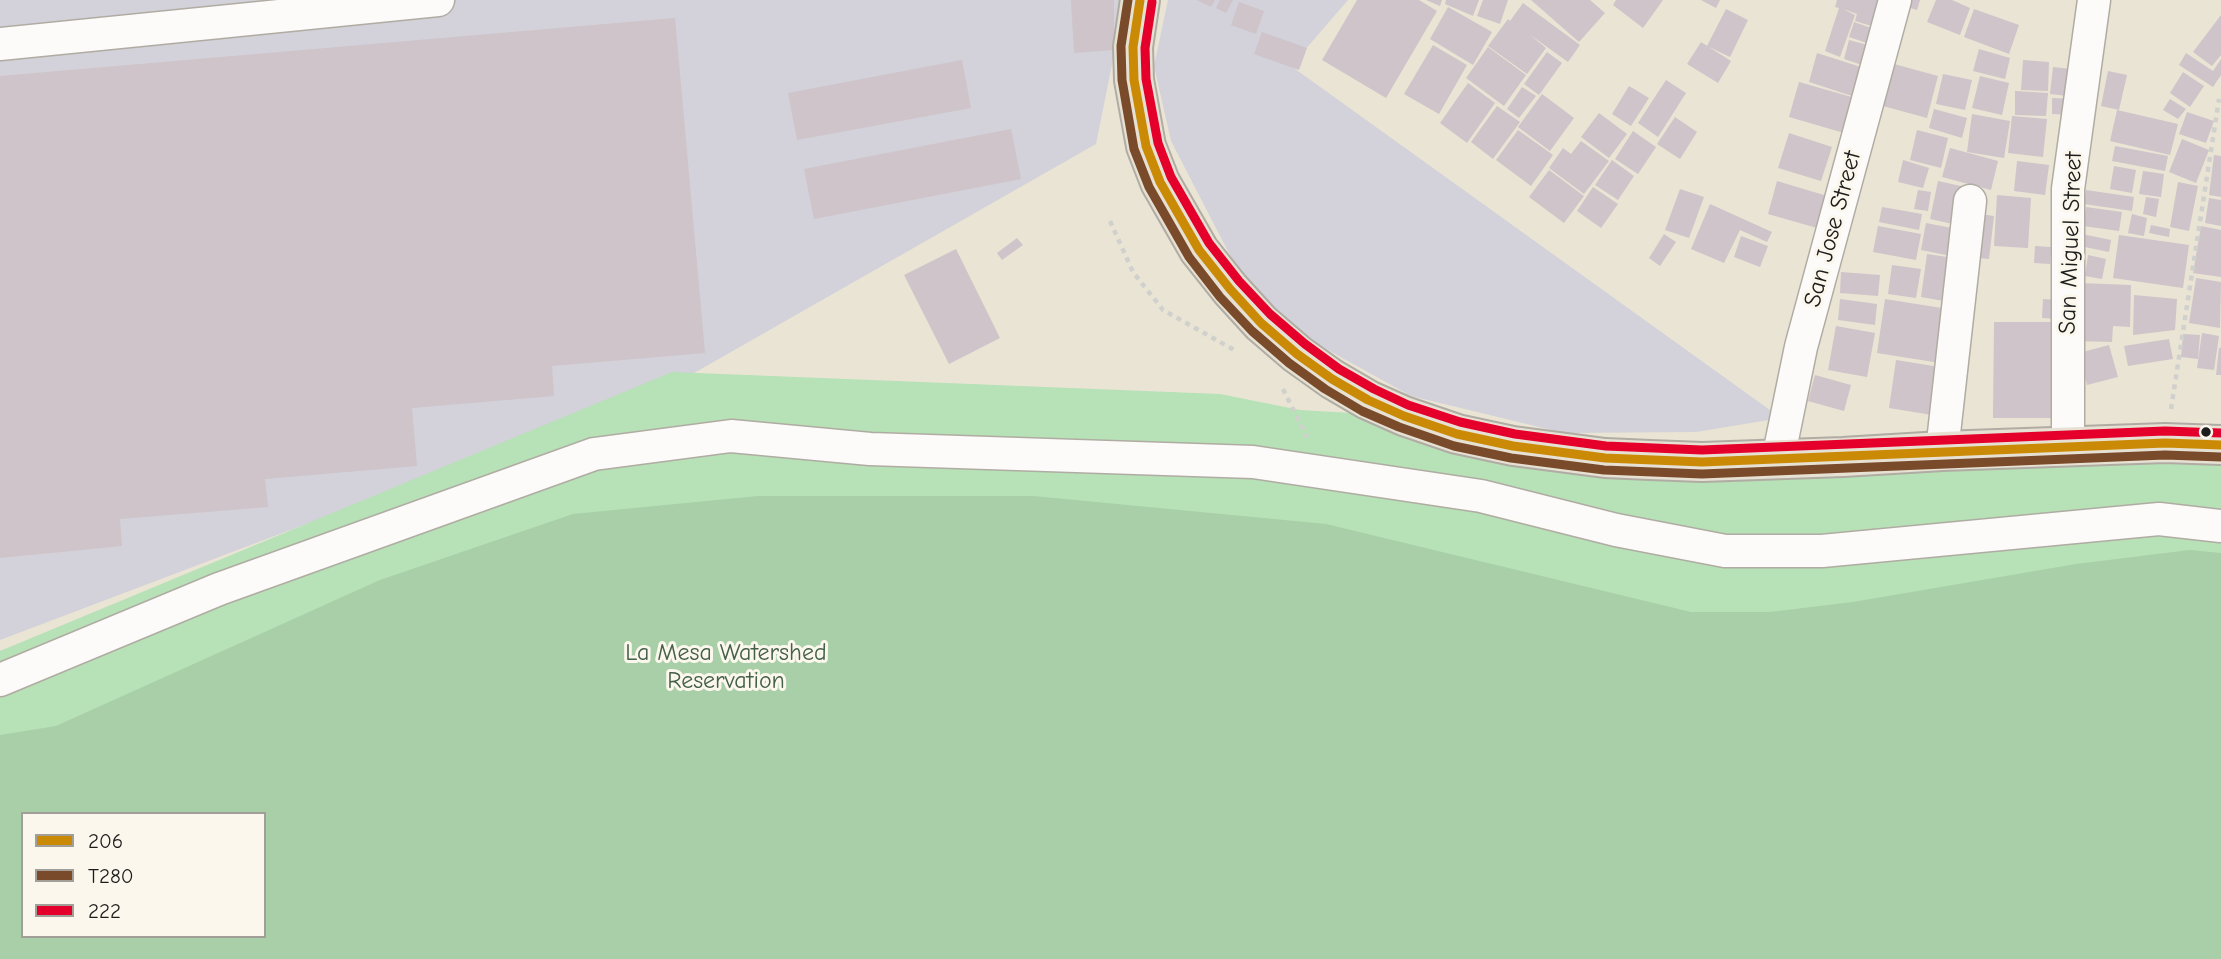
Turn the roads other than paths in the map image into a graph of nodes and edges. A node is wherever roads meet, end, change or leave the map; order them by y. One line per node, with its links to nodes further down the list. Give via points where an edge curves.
1 (438, 0): 5 (street)
2 (1140, 0): 10 (main road, via 1134,80 1146,146 1160,183 1199,250 1230,289 1297,354 1368,400 1457,434 1616,459)
3 (1895, 0): 10 (street, San Jose Street, via 1801,347)
4 (2094, 0): 8 (street, San Miguel Street, via 2068,189)
5 (0, 44)
6 (1970, 201): 9 (street)
7 (2221, 445): 8 (main road)
8 (2068, 446): 9 (main road)
9 (1942, 451): 10 (main road)
10 (1778, 459)
11 (2221, 526): 12 (street, via 2160,519 1822,551 1725,551 1481,496 1253,461 870,449 731,436 594,454 219,589)
12 (0, 680)

